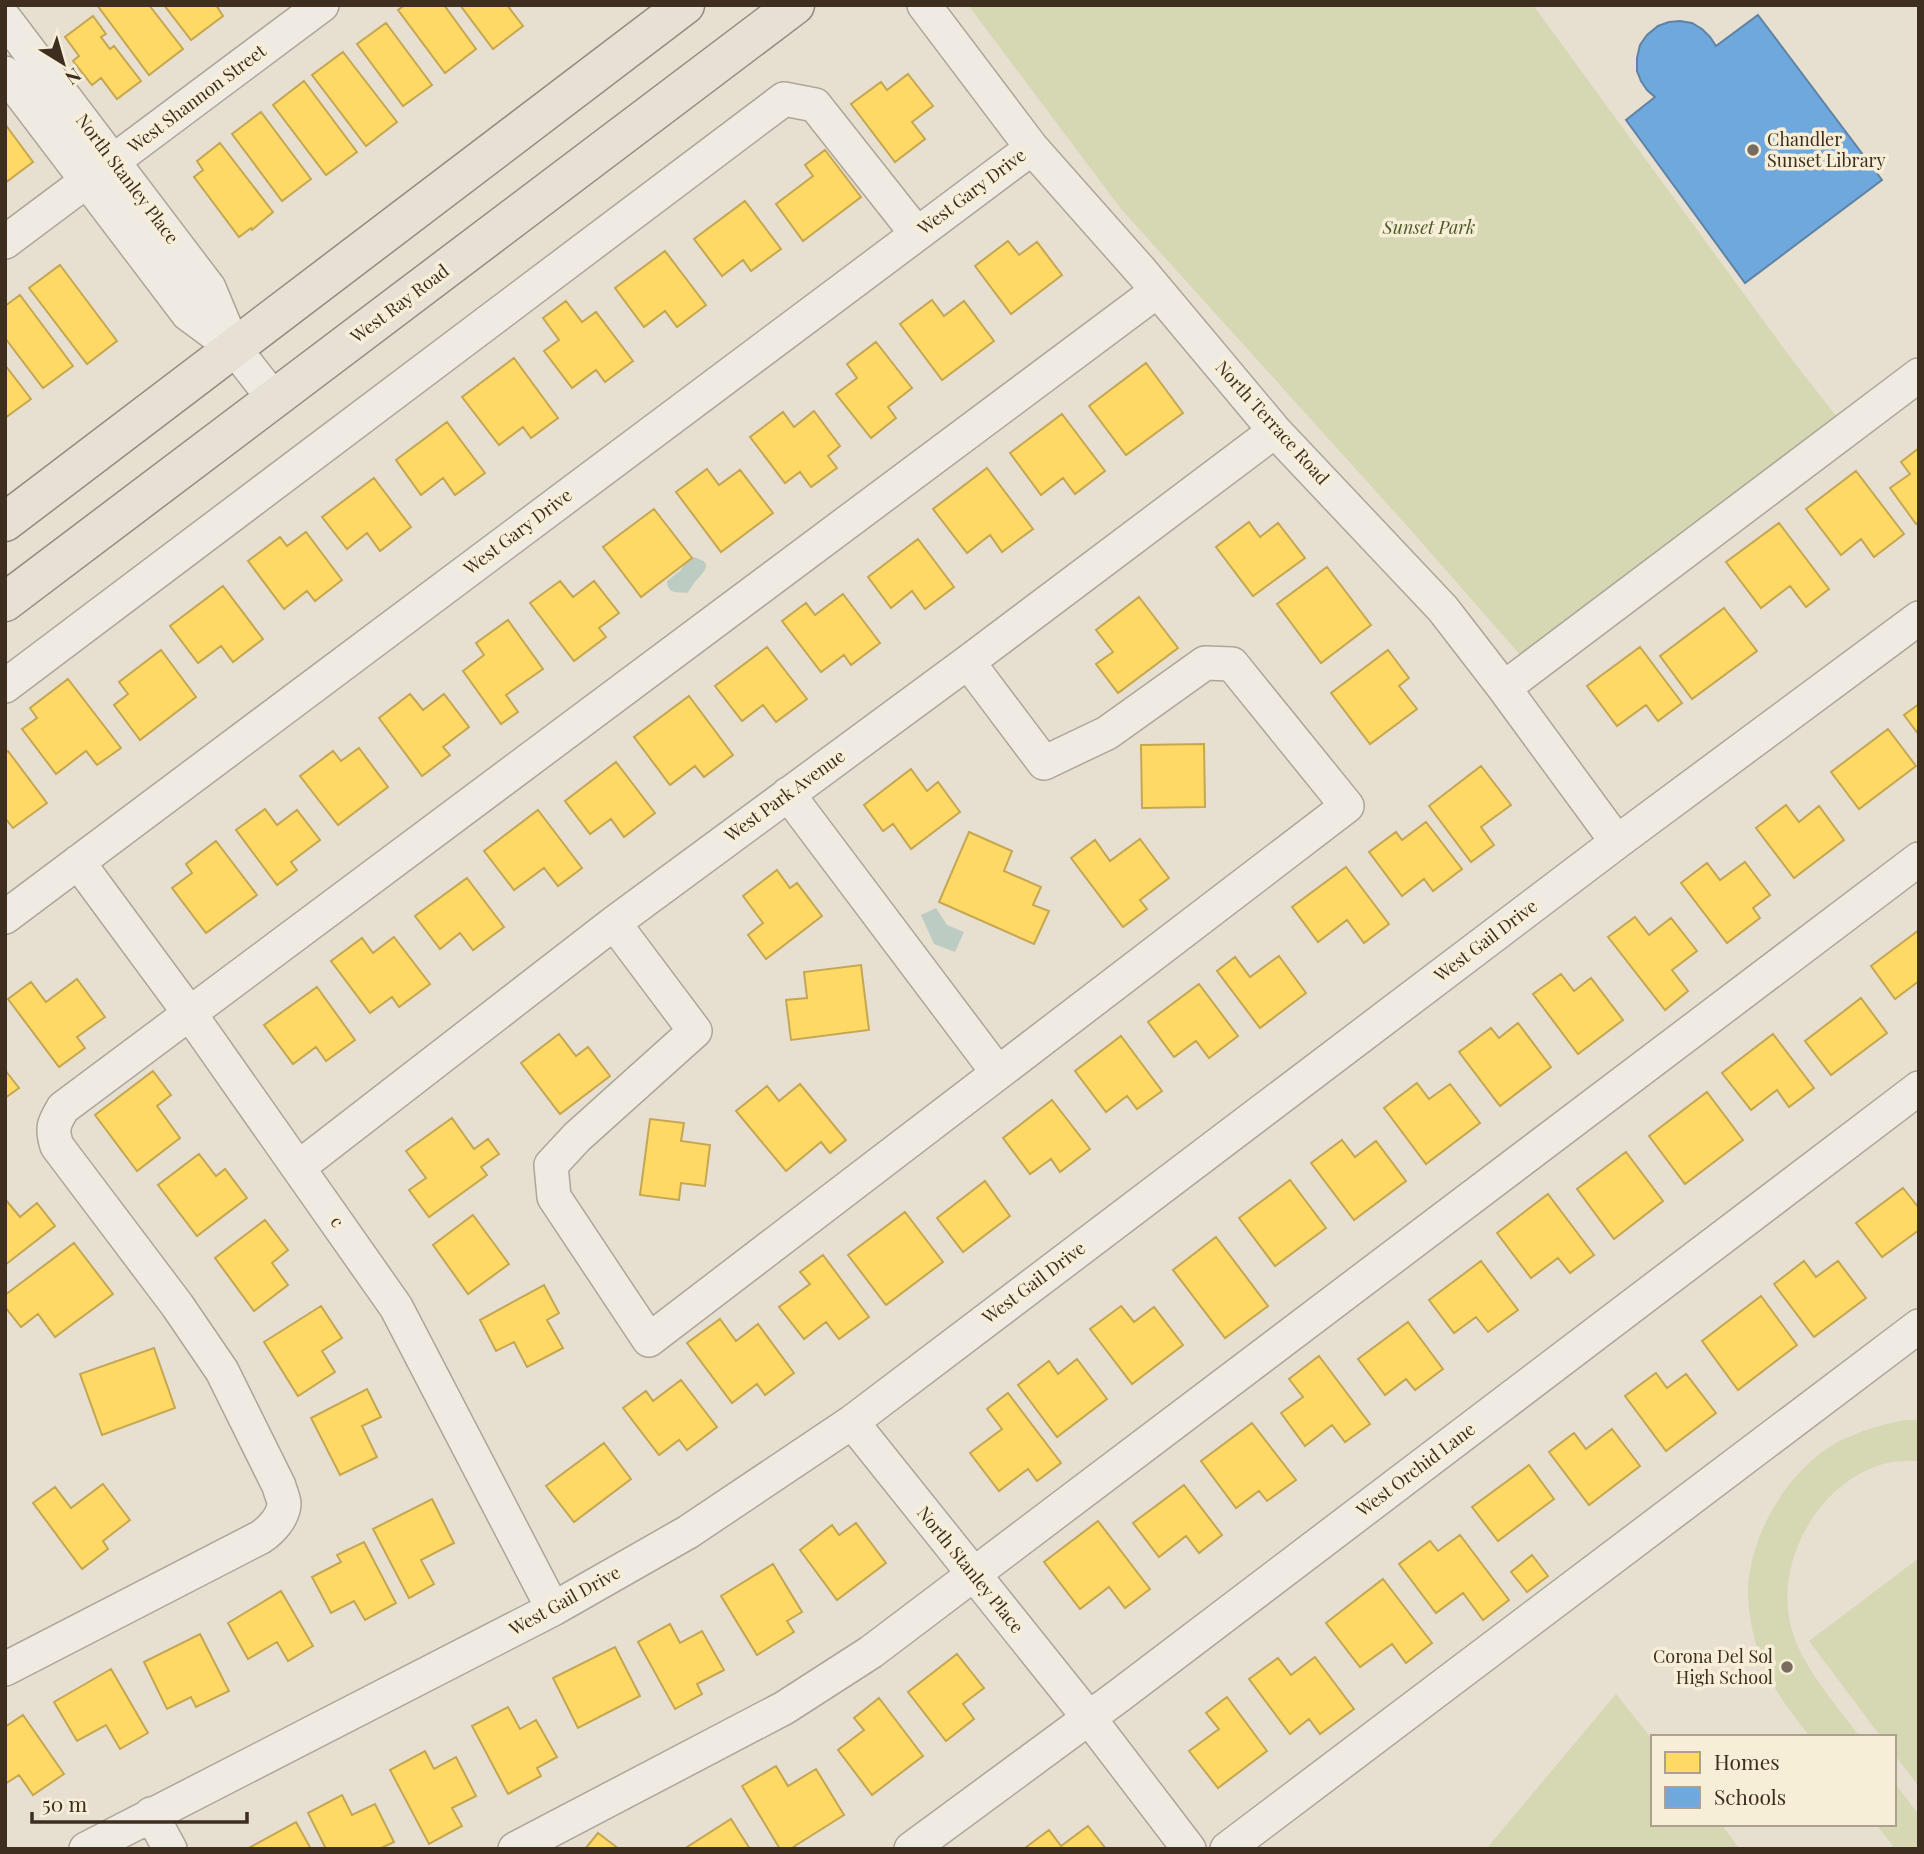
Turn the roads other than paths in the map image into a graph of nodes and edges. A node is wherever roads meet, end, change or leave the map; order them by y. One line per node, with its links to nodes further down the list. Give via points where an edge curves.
1 (322, 5): 8 (street, West Shannon Street)
2 (685, 5): 13 (main road)
3 (795, 5): 15 (main road, West Ray Road)
4 (924, 5): 7 (street, North Terrace Road)
5 (5, 19): 8 (street, North Stanley Place)
6 (5, 73): 9 (street, North Stanley Place)
7 (1032, 148): 10 (street, West Gary Drive); 12 (street, North Terrace Road)
8 (114, 161): 9 (street, West Shannon Street); 13 (street, North Stanley Place, via 209,288)
9 (87, 181): 11 (street, West Shannon Street); 13 (street, North Stanley Place, via 188,314)
10 (917, 234): 21 (street, via 815,105 784,99); 26 (street, West Gary Drive)
11 (5, 242)
12 (1157, 290): 16 (street, North Terrace Road); 29 (street)
13 (234, 348): 15 (street, North Stanley Place); 17 (main road)
14 (1919, 374): 22 (street)
15 (274, 399): 18 (main road, West Ray Road)
16 (1275, 431): 20 (street, West Park Avenue); 22 (street, North Terrace Road, via 1443,609)
17 (5, 522)
18 (5, 603)
19 (1919, 618): 24 (street, West Gail Drive)
20 (968, 662): 23 (street, West Park Avenue); 30 (street, via 1044,763 1107,733 1205,663 1232,664 1347,806)
21 (5, 686)
22 (1504, 688): 24 (street, North Terrace Road)
23 (788, 794): 28 (street, West Park Avenue); 30 (street)
24 (1617, 842): 34 (street, West Gail Drive)
25 (1919, 859): 35 (street)
26 (78, 862): 27 (street, West Gary Drive); 29 (street, c)
27 (5, 917)
28 (614, 923): 30 (street, via 695,1031 551,1165 554,1197 649,1340); 32 (street, West Park Avenue)
29 (190, 1014): 32 (street, c); 37 (street, via 63,1108 52,1132 57,1146 222,1371 284,1503 271,1529 261,1537)
30 (998, 1073)
31 (1919, 1088): 38 (street, West Orchid Lane)
32 (299, 1167): 36 (street, c, via 396,1307)
33 (1919, 1326): 45 (street)
34 (852, 1422): 35 (street, North Stanley Place); 36 (street, West Gail Drive, via 688,1532)
35 (974, 1574): 38 (street, North Stanley Place); 42 (street, via 871,1652 784,1708)
36 (553, 1609): 39 (street, West Gail Drive)
37 (5, 1669)
38 (1089, 1718): 43 (street, West Orchid Lane); 44 (street, North Stanley Place)
39 (151, 1814): 40 (street, West Gail Drive); 41 (street)
40 (86, 1849)
41 (170, 1849)
42 (515, 1849)
43 (911, 1849)
44 (1189, 1849)
45 (1227, 1849)

